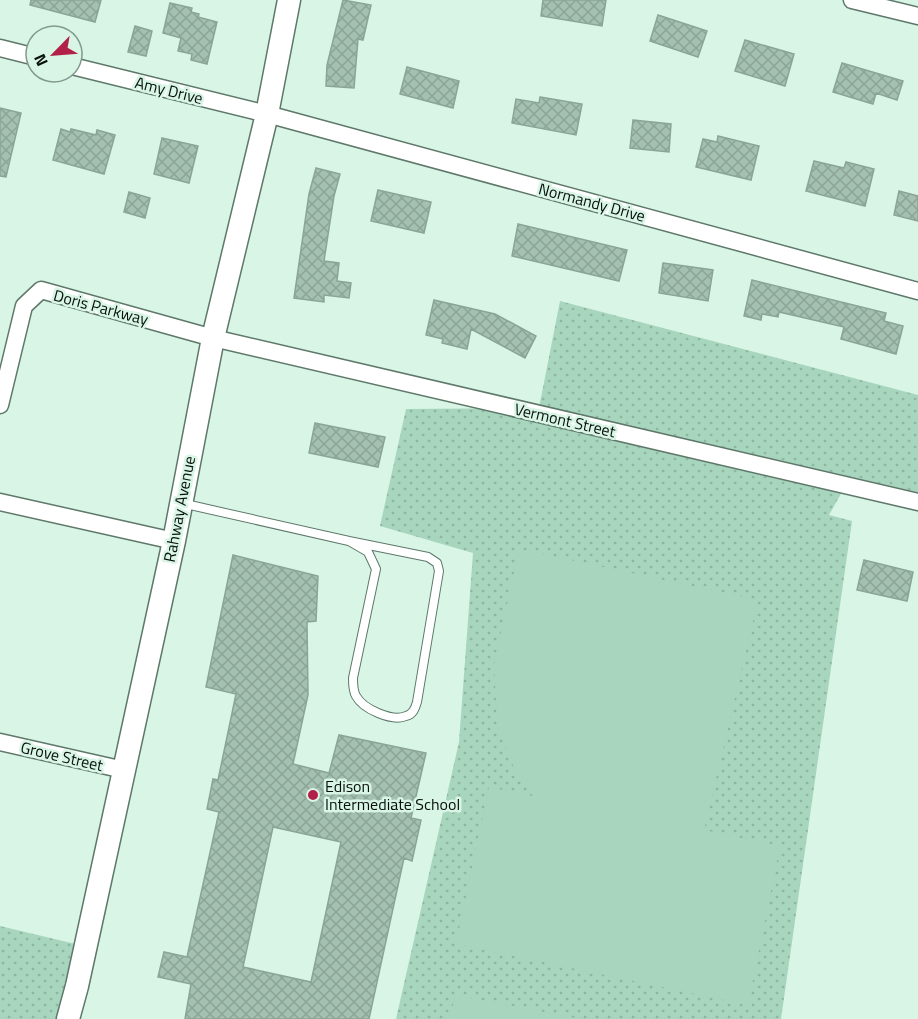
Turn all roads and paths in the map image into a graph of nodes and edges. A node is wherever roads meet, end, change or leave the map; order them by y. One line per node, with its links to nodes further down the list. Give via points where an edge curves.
1 (290, 0): 7 (street, Rahway Avenue)
2 (852, 0): 3 (street)
3 (918, 16)
4 (0, 48): 5 (street)
5 (24, 54)
6 (84, 69): 7 (street, Amy Drive)
7 (267, 114): 8 (street, Normandy Drive); 9 (street, Rahway Avenue)
8 (918, 291)
9 (213, 338): 10 (street, Doris Parkway, via 41,290 24,306); 12 (street, Rahway Avenue); 13 (street, Vermont Street)
10 (0, 405)
11 (0, 502): 14 (street)
12 (181, 502): 14 (street, Rahway Avenue); 15 (lane)
13 (918, 502)
14 (174, 541): 17 (street, Rahway Avenue)
15 (349, 541): 15 (lane, via 368,552 376,569 353,678 355,695 368,710 399,718 408,716 417,702 439,571 437,563)
16 (0, 742): 17 (street, Grove Street)
17 (124, 770): 18 (street, Rahway Avenue)
18 (69, 1019)

